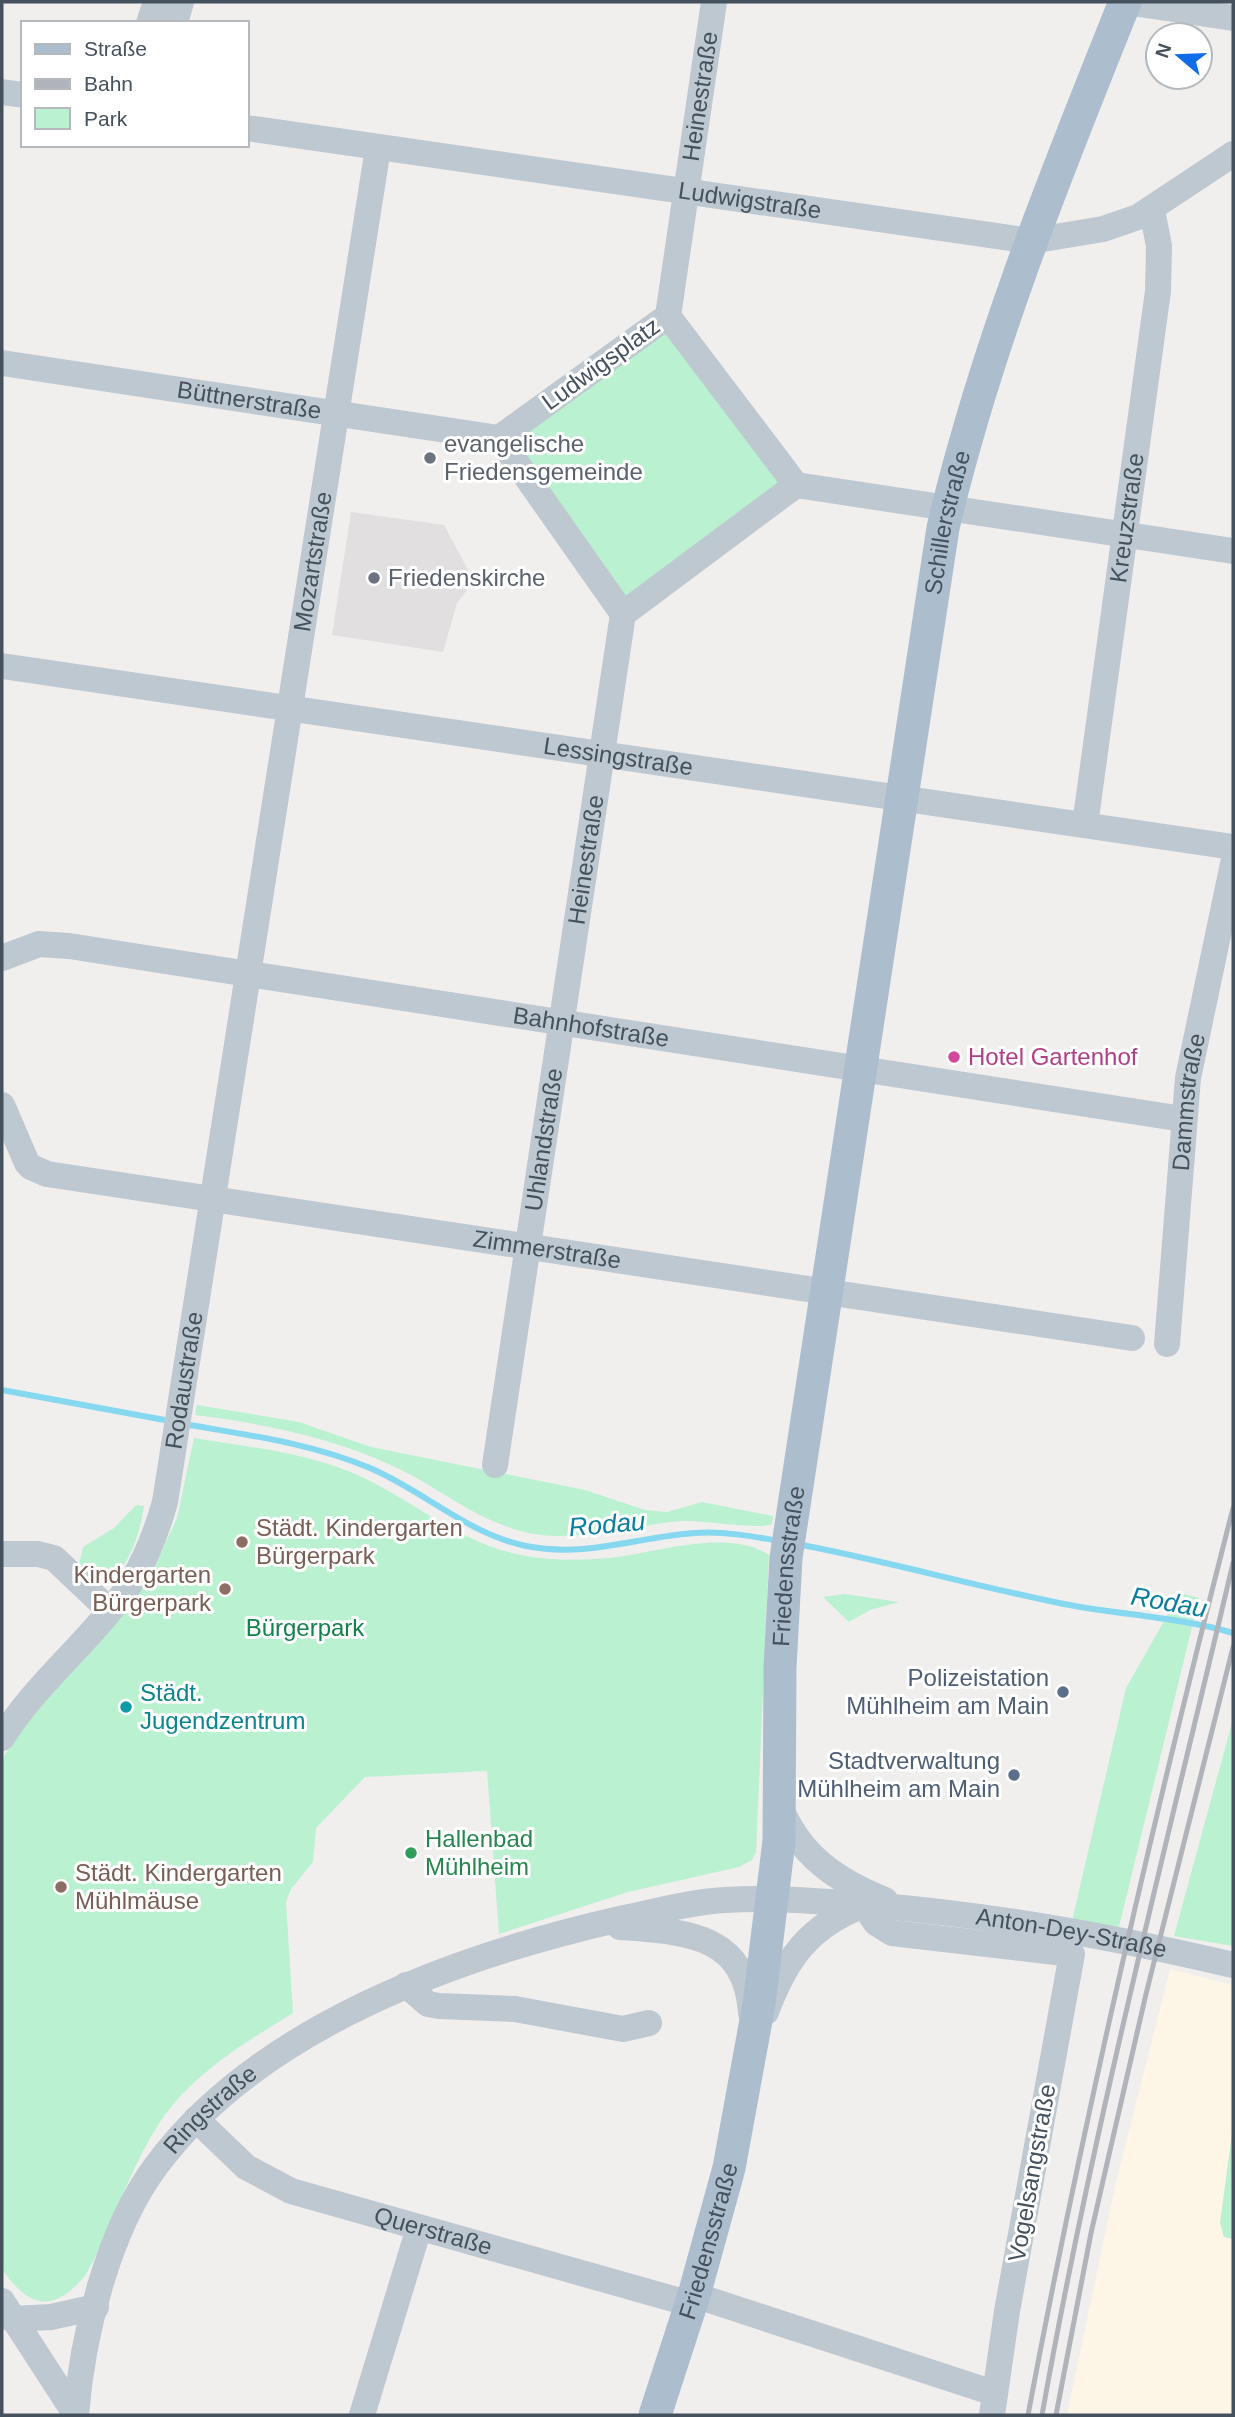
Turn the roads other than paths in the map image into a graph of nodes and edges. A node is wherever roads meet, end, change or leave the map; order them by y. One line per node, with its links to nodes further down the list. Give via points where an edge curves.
1 (156, 2): 6 (street)
2 (181, 2): 7 (street)
3 (714, 2): 13 (street, Heinestraße)
4 (1126, 2): 5 (street); 15 (main road, Schillerstraße)
5 (1233, 18)
6 (150, 21)
7 (176, 21)
8 (2, 92): 9 (street)
9 (21, 95)
10 (248, 128): 11 (street, Ludwigstraße)
11 (378, 148): 13 (street, Ludwigstraße); 18 (street, Mozartstraße)
12 (1233, 154): 14 (street, Ludwigstraße)
13 (687, 193): 15 (street, Ludwigstraße); 16 (street, Heinestraße)
14 (1152, 210): 15 (street, Ludwigstraße, via 1103,229); 22 (street, Kreuzstraße, via 1160,274)
15 (1031, 241): 21 (main road, Schillerstraße)
16 (668, 316): 19 (street, Ludwigsplatz); 20 (street, Ludwigsplatz)
17 (2, 363): 18 (street, Büttnerstraße)
18 (339, 413): 19 (street, Büttnerstraße); 26 (street, Mozartstraße)
19 (499, 438): 24 (street)
20 (796, 485): 21 (street); 24 (street)
21 (948, 508): 22 (street); 28 (main road, Schillerstraße)
22 (1124, 535): 23 (street); 29 (street, Kreuzstraße)
23 (1233, 551)
24 (623, 614): 27 (street, Heinestraße)
25 (2, 666): 26 (street, Lessingstraße)
26 (292, 707): 27 (street, Lessingstraße); 33 (street, Mozartstraße)
27 (602, 754): 28 (street, Lessingstraße); 34 (street, Heinestraße)
28 (902, 799): 29 (street, Lessingstraße); 35 (main road, Schillerstraße)
29 (1085, 825): 30 (street, Lessingstraße)
30 (1233, 847)
31 (1233, 864): 37 (street, Dammstraße, via 1199,1019)
32 (2, 958): 33 (street, Bahnhofstraße, via 27,947 50,944)
33 (249, 974): 34 (street, Bahnhofstraße); 38 (street, Rodaustraße)
34 (561, 1023): 35 (street, Bahnhofstraße); 39 (street, Uhlandstraße)
35 (860, 1068): 37 (street, Bahnhofstraße); 40 (main road, Friedensstraße)
36 (2, 1105): 38 (street, Zimmerstraße, via 27,1163 38,1171)
37 (1183, 1119): 42 (street, Dammstraße)
38 (215, 1198): 39 (street, Zimmerstraße); 45 (street, Rodaustraße, via 165,1502 152,1542)
39 (528, 1244): 40 (street, Zimmerstraße); 43 (street, Uhlandstraße)
40 (825, 1290): 41 (street, Zimmerstraße); 47 (main road, Friedensstraße, via 786,1558)
41 (1132, 1338)
42 (1167, 1344)
43 (495, 1465)
44 (2, 1554): 45 (street, via 54,1558)
45 (109, 1610): 46 (street, Rodaustraße)
46 (2, 1738)
47 (779, 1805): 48 (main road, Friedensstraße); 50 (street, Anton-Dey-Straße, via 796,1839 822,1867)
48 (772, 1901): 49 (street, Anton-Dey-Straße); 51 (street, Ringstraße, via 710,1901); 55 (main road, Friedensstraße)
49 (864, 1905): 50 (street, Anton-Dey-Straße); 55 (street, Friedensstraße, via 822,1927 791,1956 769,2002); 61 (street, Vogelsangstraße, via 876,1923 892,1933 1077,1955)
50 (910, 1909): 52 (street, Anton-Dey-Straße, via 1032,1922)
51 (594, 1925): 53 (street, Ringstraße, via 520,1944); 55 (street, Ringstraße, via 683,1934 713,1943 727,1953 744,1976 750,1994)
52 (1233, 1965)
53 (405, 1985): 54 (street, via 428,2004 439,2006 515,2010 623,2029); 56 (street, Ringstraße, via 314,2032 254,2071)
54 (649, 2023)
55 (749, 2064): 58 (main road, Friedensstraße, via 729,2168)
56 (196, 2119): 57 (street, Querstraße, via 233,2157 276,2185); 59 (street, Ringstraße, via 153,2169 132,2205)
57 (419, 2228): 58 (street, Querstraße); 63 (street)
58 (693, 2300): 61 (street, Querstraße); 64 (main road, Friedensstraße)
59 (96, 2307): 60 (street, via 51,2317); 62 (street, Ringstraße)
60 (7, 2310): 62 (street)
61 (993, 2404)
62 (75, 2415)
63 (362, 2415)
64 (655, 2415)

